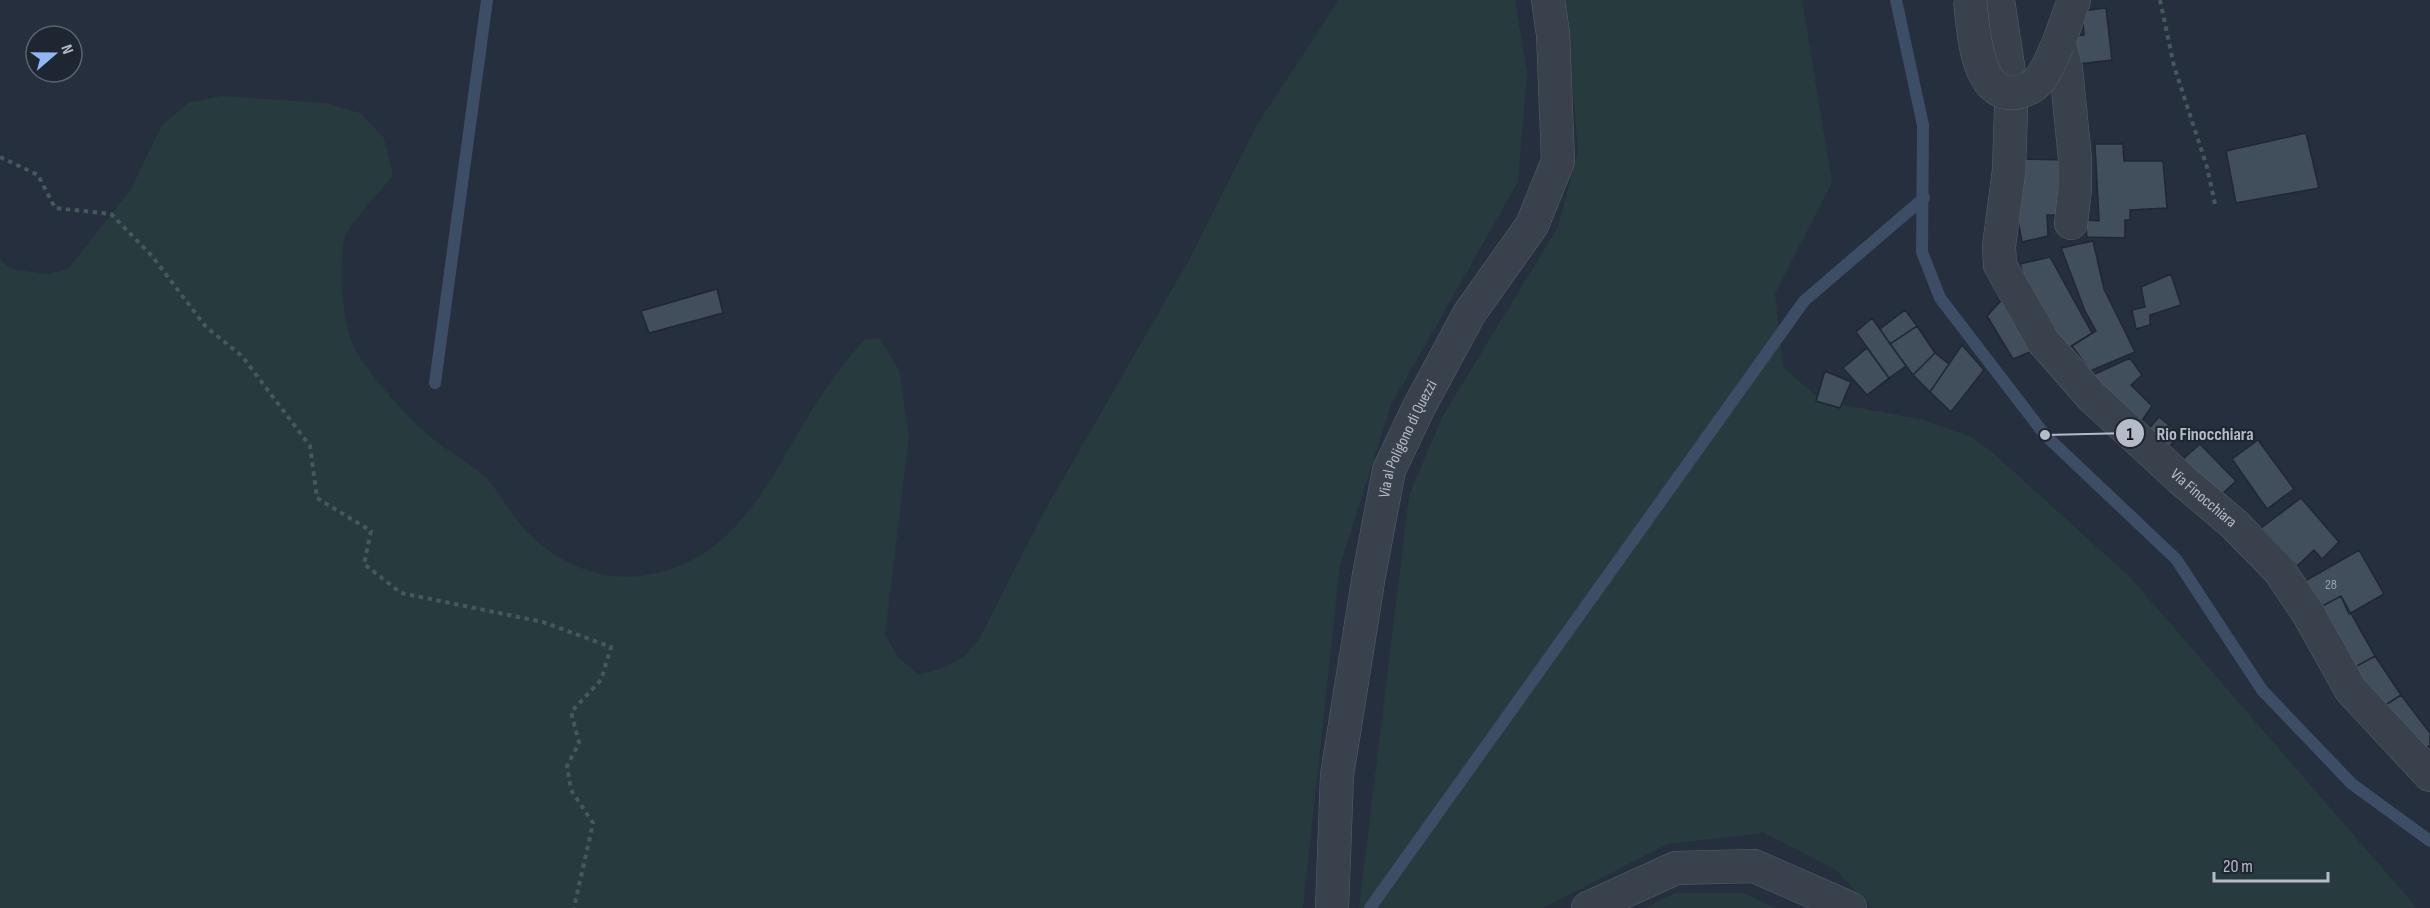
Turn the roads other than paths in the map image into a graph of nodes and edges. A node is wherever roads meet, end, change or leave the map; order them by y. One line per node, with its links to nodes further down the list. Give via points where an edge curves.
1 (1548, 0): 10 (street, Via al Poligono di Quezzi, via 1558,161 1532,225 1469,314 1389,470 1337,775)
2 (1970, 0): 5 (street, bridge, via 1986,80 2007,93 2028,89 2040,80)
3 (1998, 0): 6 (street)
4 (2074, 0): 5 (street)
5 (2059, 42): 8 (street, via 2066,69 2074,159)
6 (2009, 73)
7 (2012, 110): 9 (street, Via Finocchiara, via 2000,265 2043,341 2092,397 2235,524 2279,570 2351,690)
8 (2071, 223)
9 (2430, 775)
10 (1332, 908)
11 (1588, 908): 12 (street, via 1676,868 1754,866)
12 (1850, 908)

